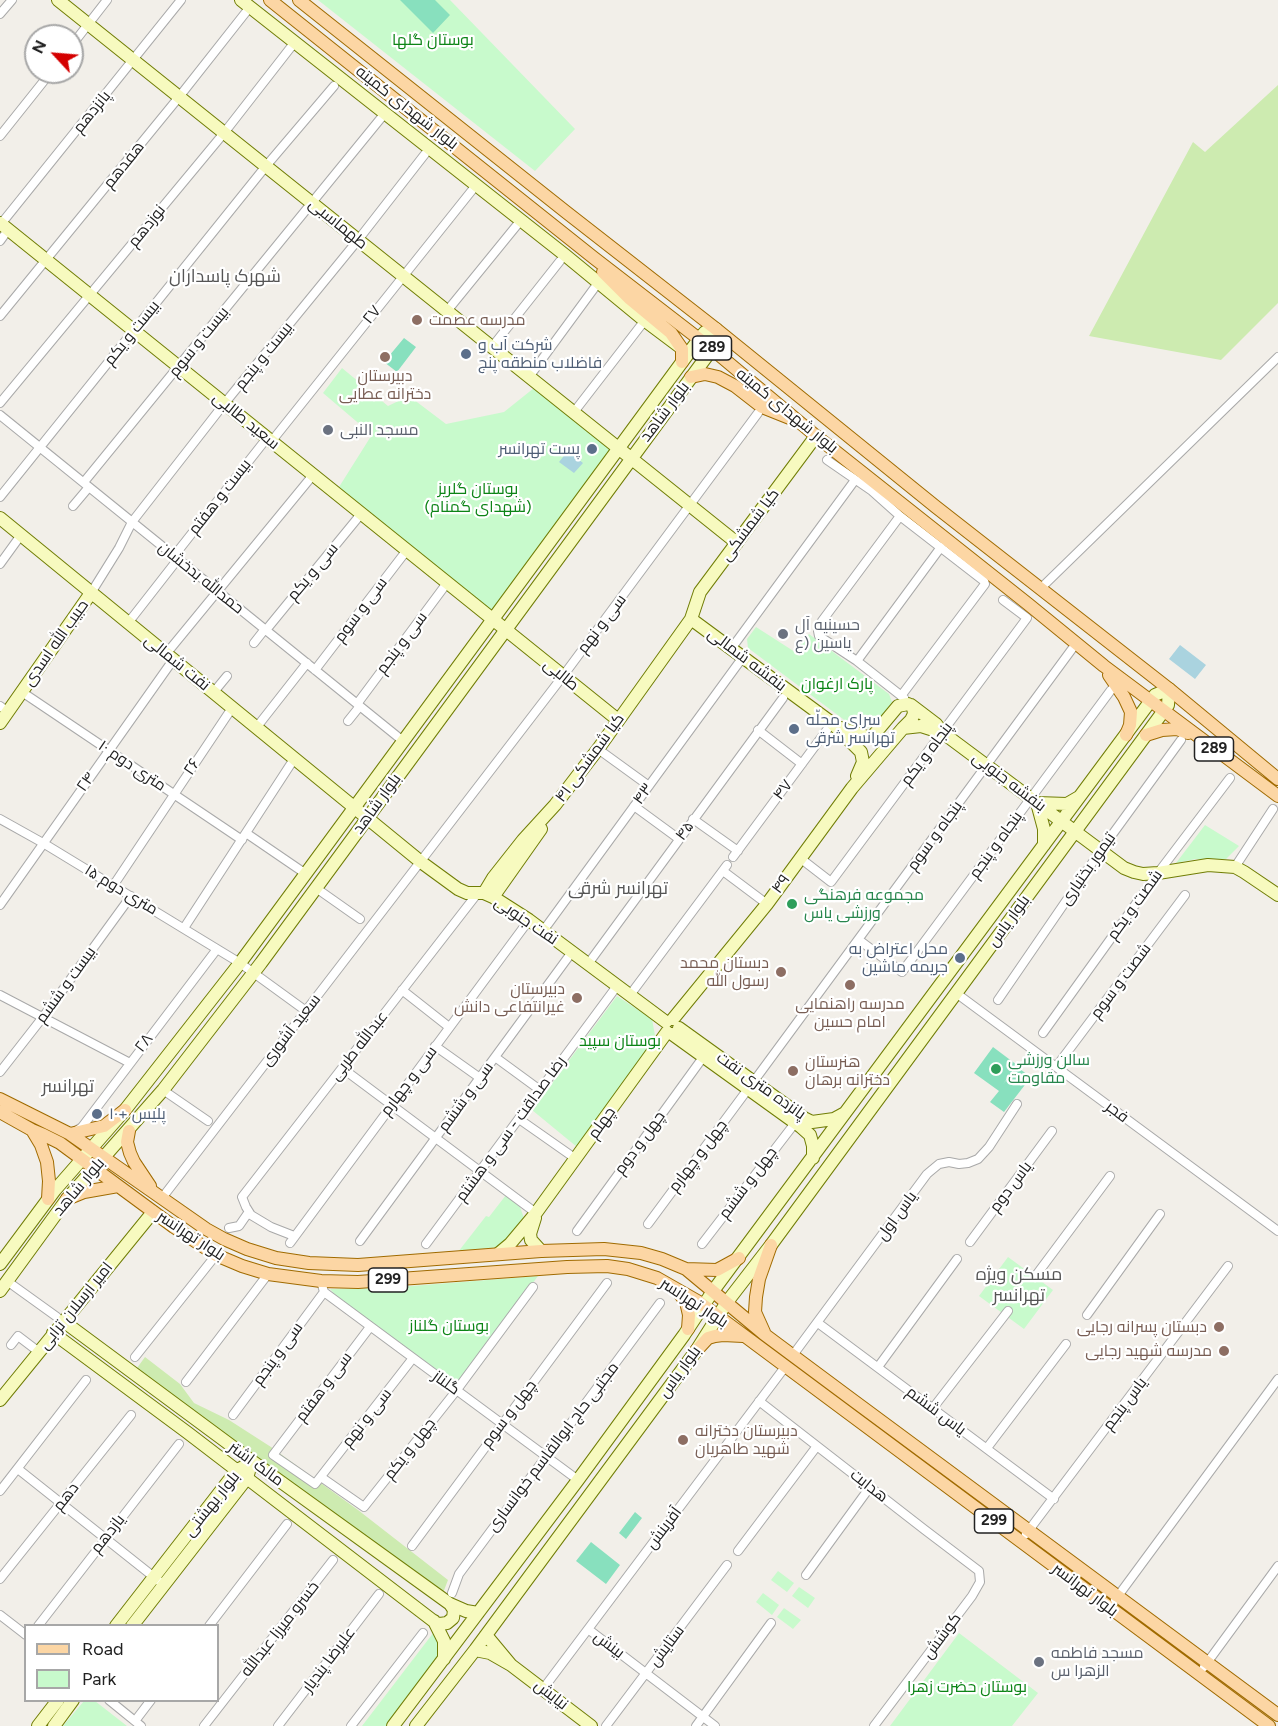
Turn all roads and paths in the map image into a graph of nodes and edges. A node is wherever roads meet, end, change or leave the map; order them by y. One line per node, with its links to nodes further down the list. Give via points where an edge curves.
1 (12, 0): 9 (street)
2 (58, 0): 10 (street, طهماسبی)
3 (107, 0): 10 (street)
4 (181, 0): 13 (street, پانزدهم)
5 (241, 0): 32 (street)
6 (270, 0): 28 (main road, بلوار شهدای کمیته / 289)
7 (299, 0): 37 (main road, بلوار شهدای کمیته / 289)
8 (246, 12): 16 (street, هفدهم)
9 (0, 14)
10 (88, 24): 11 (street); 13 (street, طهماسبی)
11 (84, 29)
12 (291, 47): 18 (street, نوزدهم)
13 (134, 61): 16 (street, طهماسبی); 25 (street, پانزدهم)
14 (41, 84): 19 (street)
15 (334, 86): 21 (street, بیست و یکم)
16 (179, 97): 18 (street, طهماسبی); 29 (street, هفدهم)
17 (381, 118): 23 (street, بیست و سوم)
18 (224, 133): 21 (street, طهماسبی); 33 (street, نوزدهم)
19 (0, 136)
20 (425, 154): 26 (street, بیست و پنجم)
21 (266, 166): 23 (street, طهماسبی); 38 (street, بیست و یکم)
22 (473, 189): 31 (street, ۲۷)
23 (312, 203): 26 (street, طهماسبی); 45 (street, بیست و سوم)
24 (517, 225): 34 (street)
25 (3, 226): 27 (street, پانزدهم); 29 (street, سعید طالبی)
26 (358, 240): 31 (street, طهماسبی); 49 (street, بیست و پنجم)
27 (0, 241)
28 (594, 258): 39 (main road, بلوار شهدای کمیته / 289); 41 (main road, via 609,279 671,333)
29 (46, 260): 33 (street, سعید طالبی); 35 (street, هفدهم)
30 (560, 261): 40 (street)
31 (404, 276): 34 (street, طهماسبی); 55 (street, ۲۷)
32 (598, 283): 41 (street); 46 (street)
33 (90, 296): 38 (street, سعید طالبی); 48 (street, نوزدهم)
34 (447, 311): 40 (street, طهماسبی)
35 (0, 316)
36 (642, 324): 50 (street)
37 (716, 329): 39 (street, بلوار شاهد); 42 (street, بلوار شاهد, via 718,341); 77 (main road, بلوار شهدای کمیته / 289)
38 (134, 331): 45 (street, سعید طالبی); 56 (street, بیست و یکم)
39 (699, 339): 42 (main road, بلوار شهدای کمیته / 289); 44 (street, بلوار شاهد)
40 (492, 347): 46 (street, طهماسبی)
41 (682, 349): 44 (main road)
42 (712, 349): 47 (street, بلوار شاهد); 53 (main road, بلوار شهدای کمیته / 289)
43 (1278, 357): 77 (street)
44 (682, 362): 57 (street, بلوار شاهد)
45 (179, 367): 49 (street, سعید طالبی); 62 (street, بیست و سوم)
46 (529, 377): 50 (street, طهماسبی)
47 (691, 377): 53 (main road, via 718,377 762,407); 58 (street, بلوار شاهد)
48 (0, 403)
49 (224, 404): 55 (street, سعید طالبی); 69 (street, بیست و پنجم)
50 (574, 412): 57 (street, طهماسبی)
51 (758, 412): 64 (street, سی و نهم)
52 (0, 415): 56 (street, حمدالله بدخشان)
53 (800, 422): 54 (main road, بلوار شهدای کمیته / 289)
54 (816, 436): 71 (street, کیا شمشکی); 93 (main road, بلوار شهدای کمیته / 289)
55 (269, 440): 60 (street, سعید طالبی); 74 (street, بیست و هفتم)
56 (41, 448): 62 (street, حمدالله بدخشان); 63 (street, بیست و یکم)
57 (619, 448): 58 (street, طهماسبی); 81 (street, بلوار شاهد)
58 (631, 458): 64 (street); 85 (street, بلوار شاهد)
59 (827, 460): 61 (street)
60 (313, 475): 66 (street, سعید طالبی); 78 (street, ۲۴)
61 (855, 480): 67 (street); 87 (street)
62 (86, 485): 65 (street, بیست و سوم); 69 (street, حمدالله بدخشان)
63 (0, 497)
64 (690, 505): 71 (street); 96 (street, سی و نهم)
65 (73, 506)
66 (361, 514): 73 (street, سعید طالبی); 84 (street, سی و یکم)
67 (900, 516): 72 (street); 91 (street, بنفشه جنوبی, via 819,625 819,636)
68 (0, 518): 70 (street, نفت شمالی)
69 (132, 522): 74 (street, حمدالله بدخشان); 79 (street, بیست و پنجم)
70 (21, 535): 75 (street); 79 (street, نفت شمالی)
71 (737, 543): 82 (street, کیا شمشکی, via 700,592)
72 (941, 547): 91 (street); 102 (street, via 985,584)
73 (406, 550): 76 (street, سعید طالبی); 94 (street, سی و سوم)
74 (176, 557): 78 (street, حمدالله بدخشان); 83 (street, بیست و هفتم)
75 (0, 564)
76 (447, 583): 81 (street, سعید طالبی); 103 (street, سی و پنجم)
77 (1040, 589): 97 (main road, بلوار شهدای کمیته / 289)
78 (218, 591): 84 (street, حمدالله بدخشان); 89 (street, ۲۴)
79 (91, 593): 83 (street, نفت شمالی); 99 (street, حبیب الله اسدی)
80 (1003, 600): 115 (street, پنجاه و یکم, via 1027,618)
81 (492, 619): 85 (street, طالبی); 121 (street, بلوار شاهد)
82 (691, 619): 87 (street, بنفشه شمالی); 108 (street, ۴۱ کیا شمشکی)
83 (128, 623): 89 (street, نفت شمالی)
84 (265, 630): 86 (street, سی و یکم); 92 (street, حمدالله بدخشان)
85 (505, 630): 96 (street, طالبی); 141 (street, بلوار شاهد)
86 (254, 643)
87 (731, 648): 90 (street, بنفشه شمالی)
88 (1072, 649): 128 (street, پنجاه و سوم)
89 (170, 657): 100 (street, نفت شمالی); 123 (street, ۲۴)
90 (743, 657): 111 (street, بنفشه شمالی); 131 (street, ۴۳)
91 (857, 661): 102 (street, بنفشه جنوبی)
92 (307, 663): 94 (street, حمدالله بدخشان); 112 (street)
93 (1104, 666): 104 (main road, بلوار شهدای کمیته / 289); 116 (main road, via 1131,712)
94 (315, 670): 103 (street, حمدالله بدخشان)
95 (227, 676): 100 (street)
96 (563, 676): 108 (street, طالبی); 151 (street, سی و نهم)
97 (1169, 689): 104 (street, بلوار یاس, via 1155,695); 107 (street, بلوار یاس, via 1168,705); 130 (main road, بلوار شهدای کمیته / 289)
98 (1111, 690): 136 (street, پنجاه و پنجم)
99 (22, 692): 106 (street, حبیب الله اسدی); 123 (street, ۱۰ متری دوم)
100 (213, 693): 105 (street, نفت شمالی)
101 (783, 698): 114 (street, ۴۵)
102 (906, 700): 113 (street, via 914,711); 115 (street, بنفشه جنوبی); 119 (street)
103 (359, 705): 109 (street, سی و پنجم); 121 (street, حمدالله بدخشان)
104 (1148, 705): 107 (main road, بلوار شهدای کمیته / 289); 116 (street, بلوار یاس)
105 (232, 708): 112 (street, نفت شمالی); 133 (street, ۲۶)
106 (4, 709): 110 (street, حبیب الله اسدی)
107 (1161, 715): 117 (street, بلوار یاس); 118 (main road, بلوار شهدای کمیته / 289)
108 (618, 720): 122 (street, ۴۱ کیا شمشکی)
109 (348, 721)
110 (0, 723)
111 (832, 723): 119 (street, بنفشه شمالی); 124 (street, بنفشه شمالی); 127 (street, ۴۷)
112 (256, 728): 126 (street, نفت شمالی)
113 (903, 728): 115 (street, بنفشه جنوبی, via 921,726); 125 (street)
114 (758, 730): 127 (street); 142 (street, ۴۵)
115 (943, 733): 128 (street, بنفشه جنوبی); 150 (street, پنجاه و یکم, via 831,882)
116 (1126, 735): 135 (street, بلوار یاس)
117 (1146, 735): 118 (main road, via 1177,729); 144 (street, بلوار یاس)
118 (1196, 736): 134 (main road, بلوار شهدای کمیته / 289)
119 (869, 737): 124 (street, via 862,741); 125 (street, via 881,743)
120 (1181, 740): 149 (street, تیمور بختیاری)
121 (403, 741): 138 (street, بلوار شاهد)
122 (598, 749): 131 (street); 157 (street, ۴۱ کیا شمشکی, via 555,805 531,846)
123 (109, 750): 133 (street, ۱۰ متری دوم); 147 (street, ۲۴)
124 (861, 752): 125 (street, via 870,759); 132 (street, via 863,762)
125 (880, 754): 132 (street)
126 (294, 759): 138 (street, نفت شمالی); 145 (street)
127 (802, 764): 142 (street, ۴۷, via 735,854)
128 (987, 766): 136 (street, بنفشه جنوبی); 167 (street, پنجاه و سوم)
129 (1230, 778): 153 (street, شصت و یکم)
130 (1278, 779)
131 (649, 786): 137 (street, ۴۳)
132 (852, 788): 150 (street, ۴۹)
133 (174, 794): 145 (street, ۱۰ متری دوم); 155 (street, ۲۶)
134 (1278, 796)
135 (1080, 797): 136 (street, via 1067,804); 143 (street, بلوار یاس)
136 (1034, 801): 143 (street, بنفشه جنوبی); 148 (street, via 1044,830); 167 (street, پنجاه و پنجم, via 902,972)
137 (634, 806): 146 (street); 166 (street, ۴۳)
138 (354, 808): 141 (street, نفت جنوبی); 154 (street, بلوار شاهد)
139 (1273, 809): 152 (street)
140 (0, 819): 147 (street, ۱۵ متری دوم)
141 (367, 819): 151 (street, نفت جنوبی); 156 (street, بلوار شاهد)
142 (693, 819): 146 (street, ۴۵)
143 (1062, 822): 144 (street, بنفشه جنوبی); 148 (street, بلوار یاس)
144 (1075, 832): 149 (street, بنفشه جنوبی); 176 (street, بلوار یاس)
145 (244, 836): 154 (street, ۱۰ متری دوم); 165 (street)
146 (679, 839): 171 (street, ۴۵)
147 (43, 843): 155 (street, ۱۵ متری دوم); 162 (street, ۲۴)
148 (1044, 845): 173 (street, بلوار یاس)
149 (1101, 850): 153 (street, بنفشه جنوبی, via 1124,868); 179 (street, تیمور بختیاری)
150 (800, 858): 161 (street, ۴۹)
151 (421, 862): 157 (street, نفت جنوبی, via 458,889); 180 (street, سعید آشوری)
152 (1234, 867): 153 (street, بنفشه جنوبی, via 1208,865); 159 (street)
153 (1158, 873): 184 (street, شصت و یکم)
154 (306, 874): 170 (street, بلوار شاهد)
155 (113, 886): 160 (street, ۱۵ متری دوم)
156 (316, 888): 163 (street); 172 (street, بلوار شاهد)
157 (484, 895): 164 (street, نفت جنوبی); 175 (street, عبدالله طربی)
158 (1185, 895): 189 (street, شصت و سوم)
159 (1278, 895)
160 (131, 896): 165 (street, ۱۵ متری دوم); 181 (street, بیست و ششم)
161 (767, 904): 178 (street, via 725,868); 182 (street, ۴۹)
162 (0, 905)
163 (360, 919)
164 (529, 920): 166 (street, نفت جنوبی); 183 (street, سی و چهارم)
165 (184, 928): 168 (street, ۱۵ متری دوم)
166 (543, 931): 169 (street, نفت جنوبی)
167 (859, 940): 193 (street, پنجاه و سوم)
168 (217, 949): 170 (street, ۱۵ متری دوم); 188 (street, ۲۸)
169 (572, 952): 171 (street, نفت جنوبی); 187 (street, سی و ششم)
170 (240, 963): 172 (street, ۱۵ متری دوم); 199 (street, بلوار شاهد)
171 (588, 964): 174 (street, نفت جنوبی)
172 (253, 973): 180 (street, ۱۵ متری دوم); 194 (street, بلوار شاهد)
173 (943, 982): 176 (street); 200 (street, بلوار یاس)
174 (617, 986): 178 (street, نفت جنوبی); 195 (street, رضا صداقت - سی و هشتم)
175 (402, 990): 183 (street); 190 (street, عبدالله طربی)
176 (956, 993): 189 (street, فجر); 234 (street, بلوار یاس)
177 (0, 995): 181 (street)
178 (630, 995): 182 (street, نفت جنوبی)
179 (998, 1000)
180 (306, 1011): 220 (street, سعید آشوری)
181 (43, 1017): 188 (street); 191 (street, بیست و ششم)
182 (672, 1026): 186 (street, پانزده متری نفت); 214 (street, چهلم)
183 (449, 1027): 185 (street, سی و چهارم)
184 (1043, 1033)
185 (435, 1046): 192 (street); 198 (street, سی و چهارم)
186 (707, 1053): 193 (street, پانزده متری نفت); 228 (street, چهل و دوم)
187 (495, 1057): 192 (street, سی و ششم); 195 (street)
188 (129, 1063): 208 (street, ۲۸, via 82,1127)
189 (1056, 1067): 229 (street, فجر)
190 (342, 1068): 198 (street); 223 (street, عبدالله طربی, via 242,1197)
191 (0, 1072)
192 (480, 1078): 209 (street, سی و ششم)
193 (751, 1085): 203 (street, پانزده متری نفت); 226 (street, چهل و چهارم)
194 (163, 1090): 204 (street); 206 (street, بلوار شاهد)
195 (540, 1090): 202 (street, رضا صداقت - سی و هشتم)
196 (0, 1099): 208 (main road, بلوار تهرانسر)
197 (1017, 1104): 258 (street, یاس اول, via 978,1159 939,1164 927,1174)
198 (391, 1106): 209 (street); 223 (street, سی و چهارم, via 292,1240)
199 (125, 1110): 208 (main road, via 104,1126); 210 (street, بلوار شاهد)
200 (848, 1111): 203 (street, پانزده متری نفت, via 834,1119); 212 (street, بلوار یاس)
201 (0, 1112): 205 (main road, بلوار تهرانسر / 299)
202 (519, 1119): 214 (street); 216 (street, رضا صداقت - سی و هشتم)
203 (798, 1119): 212 (street, پانزده متری نفت, via 810,1135); 233 (street, چهل و ششم)
204 (208, 1121)
205 (32, 1131): 213 (main road, بلوار تهرانسر / 299, via 60,1143); 219 (main road, via 41,1145)
206 (129, 1131): 211 (street, بلوار شاهد); 220 (main road, via 127,1142 134,1162)
207 (1052, 1131): 231 (street, یاس دوم)
208 (70, 1134): 210 (main road, بلوار تهرانسر / 299)
209 (436, 1138): 216 (street); 230 (street, سی و ششم)
210 (92, 1149): 211 (main road, بلوار تهرانسر / 299); 213 (street, بلوار شاهد)
211 (104, 1157): 215 (street, بلوار شاهد); 220 (main road, بلوار تهرانسر / 299)
212 (813, 1158): 238 (street, بلوار یاس)
213 (82, 1159): 215 (main road, بلوار تهرانسر / 299); 219 (street, بلوار شاهد)
214 (576, 1159): 224 (street, چهلم)
215 (94, 1168): 218 (main road, بلوار تهرانسر / 299); 221 (street, بلوار شاهد)
216 (480, 1172): 224 (street); 232 (street, رضا صداقت - سی و هشتم)
217 (1110, 1176): 244 (street)
218 (118, 1186): 221 (main road); 222 (main road, بلوار تهرانسر / 299)
219 (51, 1194): 221 (street); 240 (street, بلوار شاهد)
220 (158, 1195): 236 (main road, بلوار تهرانسر / 299, via 224,1239 276,1258 358,1265)
221 (67, 1199): 246 (street, بلوار شاهد)
222 (153, 1212): 237 (main road, بلوار تهرانسر / 299); 257 (street, امیر ارسلان ترابی)
223 (249, 1213): 227 (street, via 239,1226)
224 (536, 1213): 235 (street, via 530,1234); 236 (street, چهلم)
225 (1160, 1214): 255 (street)
226 (648, 1224)
227 (229, 1228)
228 (577, 1230)
229 (1278, 1231)
230 (360, 1241)
231 (970, 1242)
232 (426, 1244)
233 (702, 1244)
234 (771, 1245): 251 (street, بلوار یاس); 262 (main road, via 756,1297 755,1312)
235 (541, 1251): 236 (main road, بلوار تهرانسر / 299); 242 (main road, بلوار تهرانسر / 299, via 621,1250)
236 (498, 1254)
237 (216, 1255): 243 (main road, بلوار تهرانسر / 299); 269 (street)
238 (739, 1258): 242 (main road, via 717,1270); 250 (street, بلوار یاس)
239 (957, 1259): 272 (street)
240 (0, 1264)
241 (1228, 1266): 294 (street, یاس پنجم)
242 (682, 1268): 249 (main road, via 693,1284 687,1290); 250 (main road, بلوار تهرانسر / 299)
243 (268, 1274): 247 (main road, بلوار تهرانسر / 299); 275 (street)
244 (1037, 1274)
245 (607, 1283): 282 (street, چهل و سوم)
246 (3, 1286): 257 (street)
247 (322, 1287): 249 (main road, بلوار تهرانسر / 299, via 607,1266 628,1269); 259 (street, گلناز); 281 (street, سی و پنجم)
248 (533, 1287): 276 (street, چهل و یکم)
249 (675, 1287): 253 (main road, بلوار تهرانسر / 299); 260 (main road, via 686,1302)
250 (713, 1292): 251 (main road, بلوار تهرانسر / 299); 253 (street, بلوار یاس)
251 (727, 1302): 256 (street, بلوار یاس); 262 (main road, بلوار تهرانسر / 299)
252 (660, 1303): 286 (street, مجتبی حاج ابوالقاسم خوانساری)
253 (704, 1307): 256 (main road, بلوار تهرانسر / 299); 260 (street, بلوار یاس)
254 (1008, 1311): 279 (street)
255 (1088, 1315)
256 (717, 1317): 263 (main road, بلوار تهرانسر / 299); 266 (street, بلوار یاس)
257 (60, 1319): 261 (street, امیر ارسلان ترابی); 287 (street, مالک اشتر)
258 (818, 1323): 268 (street, یاس اول); 272 (street, یاس ششم)
259 (370, 1327): 270 (street, گلناز); 290 (street, سی و هفتم, via 273,1455 315,1484)
260 (688, 1329): 291 (street, بلوار یاس)
261 (54, 1333): 267 (street, امیر ارسلان ترابی); 289 (street, مالک اشتر)
262 (764, 1334): 268 (main road, بلوار تهرانسر / 299)
263 (743, 1336): 266 (main road, via 714,1336); 271 (main road, بلوار تهرانسر / 299)
264 (1065, 1344): 285 (street)
265 (11, 1345): 267 (street, via 18,1336)
266 (696, 1351): 323 (street, بلوار یاس)
267 (39, 1352): 277 (street, امیر ارسلان ترابی)
268 (793, 1355): 297 (main road, بلوار تهرانسر / 299)
269 (135, 1358)
270 (413, 1358): 276 (street, گلناز); 290 (street, سی و نهم)
271 (785, 1367): 278 (street, آفرینش); 297 (main road, بلوار تهرانسر / 299)
272 (878, 1367): 279 (street, یاس ششم)
273 (1278, 1379): 309 (street)
274 (86, 1380): 288 (street)
275 (186, 1382)
276 (456, 1390): 282 (street, گلناز); 290 (street, چهل و یکم, via 364,1507)
277 (0, 1400)
278 (759, 1401): 284 (street, هدایت); 320 (street, آفرینش)
279 (933, 1408): 285 (street, یاس ششم)
280 (131, 1415): 295 (street, دهم)
281 (233, 1415)
282 (501, 1424): 286 (street, گلناز); 299 (street, چهل و سوم)
283 (179, 1444): 298 (street, یازدهم)
284 (817, 1446): 292 (street, هدایت); 300 (street)
285 (987, 1448): 294 (street, یاس ششم)
286 (546, 1456): 291 (street, گلناز); 310 (street, مجتبی حاج ابوالقاسم خوانساری, via 459,1574)
287 (252, 1461): 289 (street, بلوار بهشتی); 310 (street, مالک اشتر)
288 (18, 1469): 293 (street); 295 (street)
289 (242, 1474): 307 (street, بلوار بهشتی); 314 (street, مالک اشتر)
290 (321, 1477)
291 (578, 1480): 312 (street, بلوار یاس)
292 (870, 1487): 304 (street, هدایت); 305 (street)
293 (0, 1491)
294 (1054, 1499): 297 (street, یاس پنجم)
295 (61, 1503): 298 (street); 306 (street, دهم)
296 (287, 1524): 319 (street)
297 (1025, 1536): 309 (main road, بلوار تهرانسر / 299); 311 (main road, بلوار تهرانسر / 299)
298 (105, 1538): 307 (street); 316 (street, یازدهم)
299 (412, 1546)
300 (738, 1551)
301 (333, 1560): 340 (street, خسرو میرزا عبدالله)
302 (727, 1565): 328 (street, ستایش)
303 (1278, 1566): 326 (street)
304 (979, 1571): 349 (street, کوشش, via 980,1582 972,1596)
305 (806, 1575)
306 (0, 1579)
307 (159, 1581): 317 (street, بلوار بهشتی); 318 (street, بلوار بهشتی)
308 (379, 1594): 341 (street, علیرضا پندیار)
309 (1117, 1596): 311 (street); 326 (main road, بلوار تهرانسر / 299)
310 (451, 1598): 312 (street, مالک اشتر, via 466,1611); 314 (street, via 453,1618 443,1624)
311 (1109, 1607): 329 (main road, بلوار تهرانسر / 299)
312 (478, 1613): 325 (street, بلوار یاس)
313 (0, 1615): 321 (street)
314 (434, 1621): 325 (street, via 444,1641)
315 (771, 1623): 336 (street)
316 (40, 1624)
317 (118, 1624)
318 (133, 1624)
319 (211, 1624)
320 (588, 1629): 328 (street, بینش); 330 (street, آفرینش)
321 (24, 1633)
322 (423, 1633): 342 (street)
323 (486, 1635): 324 (street, بلوار یاس); 327 (street)
324 (475, 1650): 327 (street); 344 (street, بلوار یاس)
325 (444, 1659): 343 (street, بلوار یاس)
326 (1207, 1663): 329 (street); 335 (main road, بلوار تهرانسر / 299)
327 (511, 1665): 330 (street, نیایش)
328 (646, 1673): 336 (street, بینش); 346 (street, ستایش)
329 (1198, 1674): 350 (main road, بلوار تهرانسر / 299)
330 (543, 1689): 345 (street, نیایش)
331 (56, 1702): 338 (street)
332 (72, 1702): 339 (street)
333 (110, 1702): 337 (street)
334 (150, 1702): 337 (street)
335 (1278, 1715)
336 (703, 1717): 347 (street); 348 (street, بینش)
337 (138, 1724)
338 (38, 1726)
339 (54, 1726)
340 (204, 1726)
341 (278, 1726)
342 (351, 1726)
343 (393, 1726)
344 (417, 1726)
345 (591, 1726)
346 (606, 1726)
347 (696, 1726)
348 (715, 1726)
349 (874, 1726)
350 (1269, 1726)

